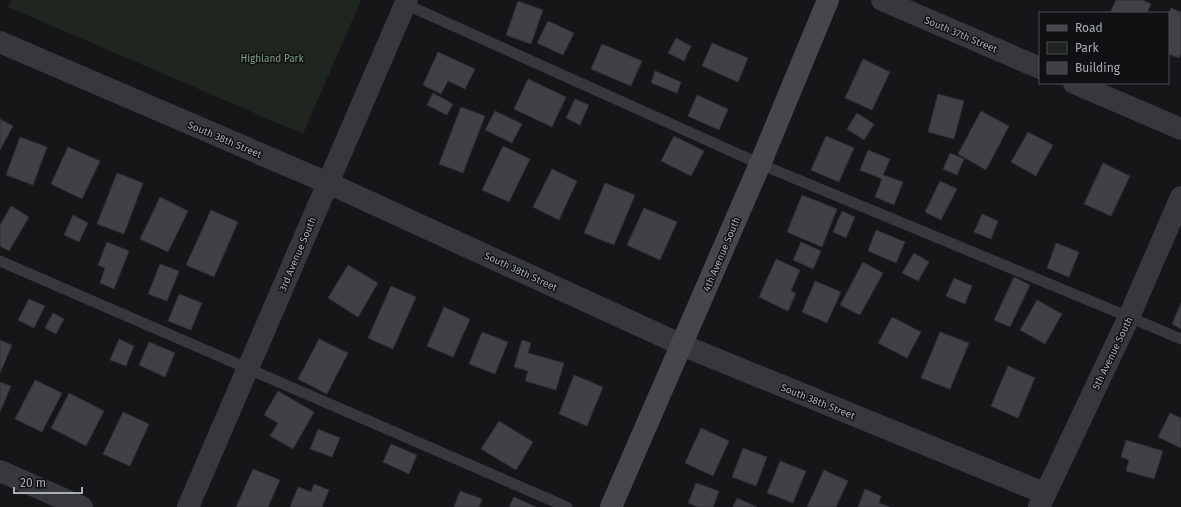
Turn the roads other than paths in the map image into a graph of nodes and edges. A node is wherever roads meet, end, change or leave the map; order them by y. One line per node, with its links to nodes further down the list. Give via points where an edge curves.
1 (828, 0): 8 (street, 4th Avenue South)
2 (882, 0): 5 (street, South 37th Street)
3 (406, 2): 8 (lane); 9 (street, 3rd Avenue South)
4 (0, 42): 9 (street, South 38th Street)
5 (1039, 68)
6 (1076, 84): 7 (street)
7 (1181, 129)
8 (760, 164): 12 (lane); 14 (street, 4th Avenue South)
9 (328, 183): 14 (street, South 38th Street); 15 (street, 3rd Avenue South)
10 (1181, 197): 12 (street, 5th Avenue South)
11 (0, 262): 15 (lane)
12 (1129, 316): 13 (lane); 17 (street, 5th Avenue South)
13 (1181, 339)
14 (682, 345): 17 (street, South 38th Street); 21 (street, 4th Avenue South)
15 (248, 369): 19 (street, 3rd Avenue South); 20 (lane)
16 (0, 471): 18 (street)
17 (1042, 500)
18 (82, 507)
19 (188, 507)
20 (567, 507)
21 (611, 507)

